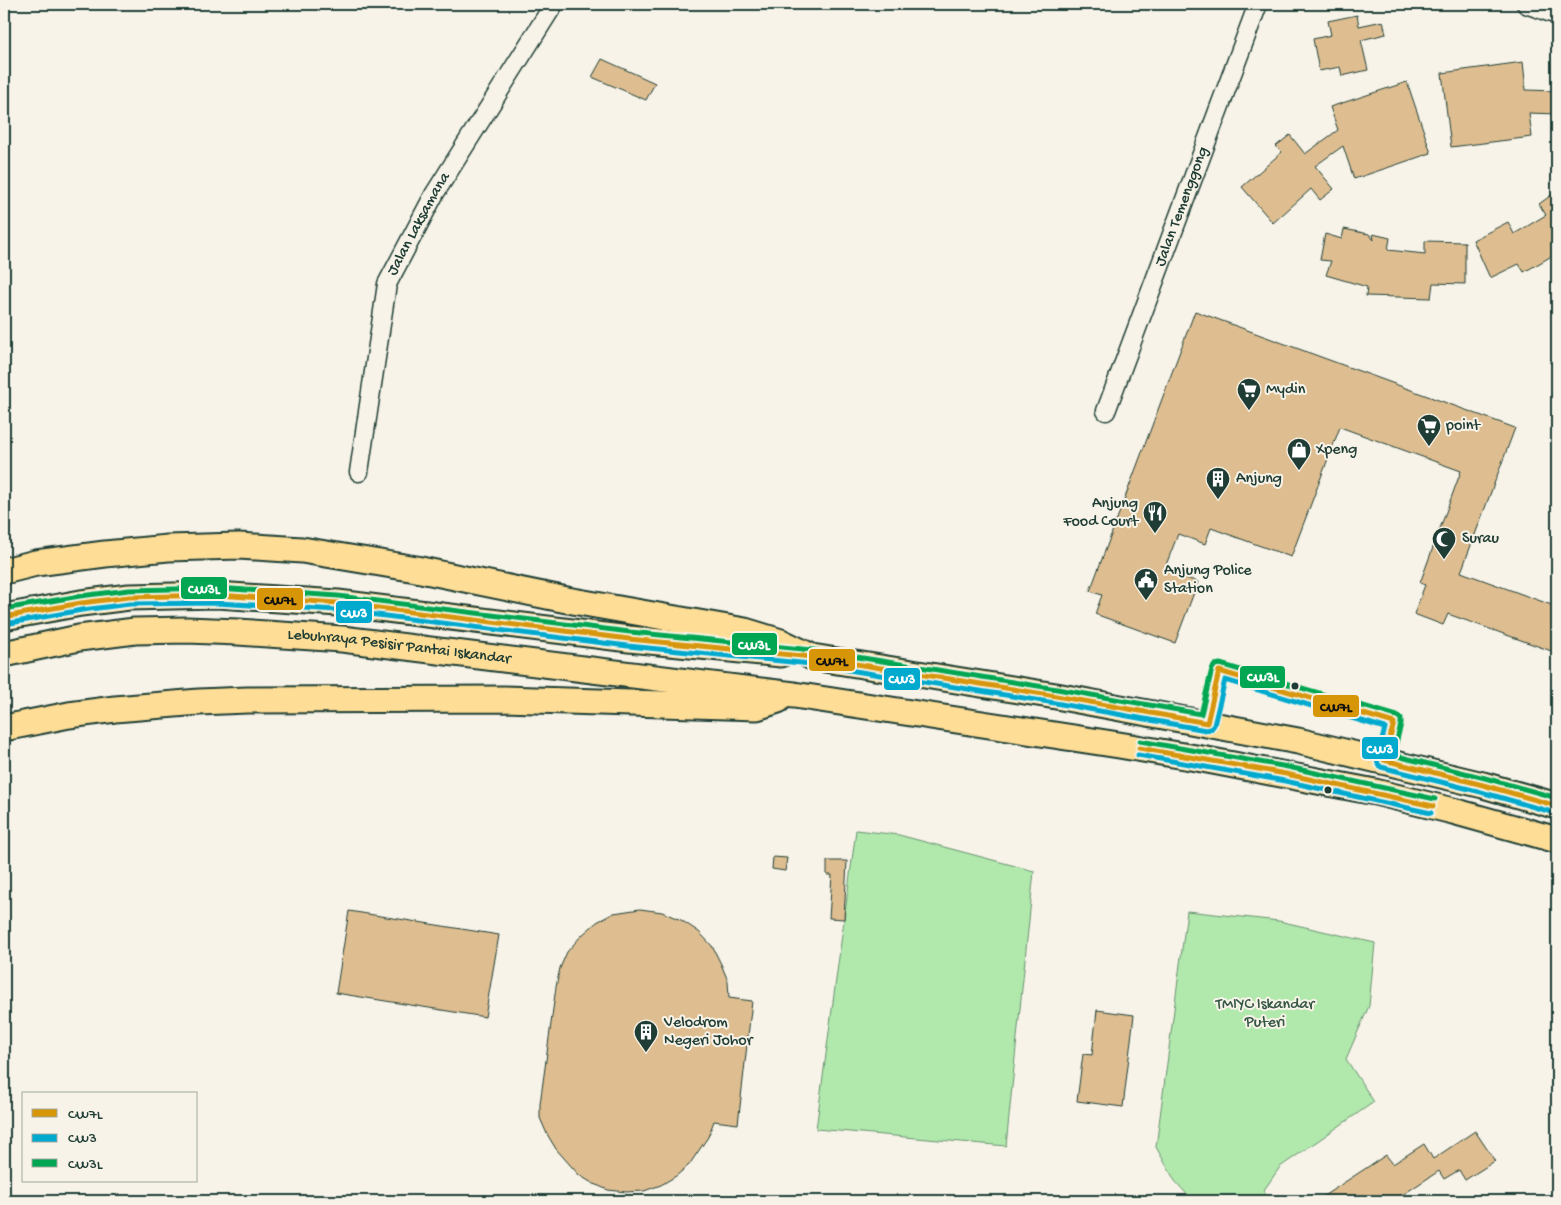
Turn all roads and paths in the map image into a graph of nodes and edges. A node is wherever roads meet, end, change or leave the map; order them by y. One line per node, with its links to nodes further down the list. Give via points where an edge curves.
1 (554, 4): 6 (street, Jalan Laksamana, via 434,193 387,284)
2 (1258, 4): 5 (street, Jalan Temenggong)
3 (1526, 4): 4 (street)
4 (1557, 15)
5 (1106, 410)
6 (359, 472)
7 (4, 571): 10 (highway, via 36,563 168,548 239,546 302,550 745,632 781,642)
8 (4, 618): 10 (highway, via 129,597 217,595 338,604)
9 (4, 654): 11 (highway, Lebuhraya Pesisir Pantai Iskandar, via 79,638 135,631 238,632 342,639)
10 (812, 657): 13 (highway, via 1207,722 1475,783)
11 (794, 695): 12 (highway, via 757,707 504,698 199,702 116,708); 14 (highway, Lebuhraya Pesisir Pantai Iskandar, via 1202,758 1375,792)
12 (4, 728)
13 (1557, 806)
14 (1557, 840)

